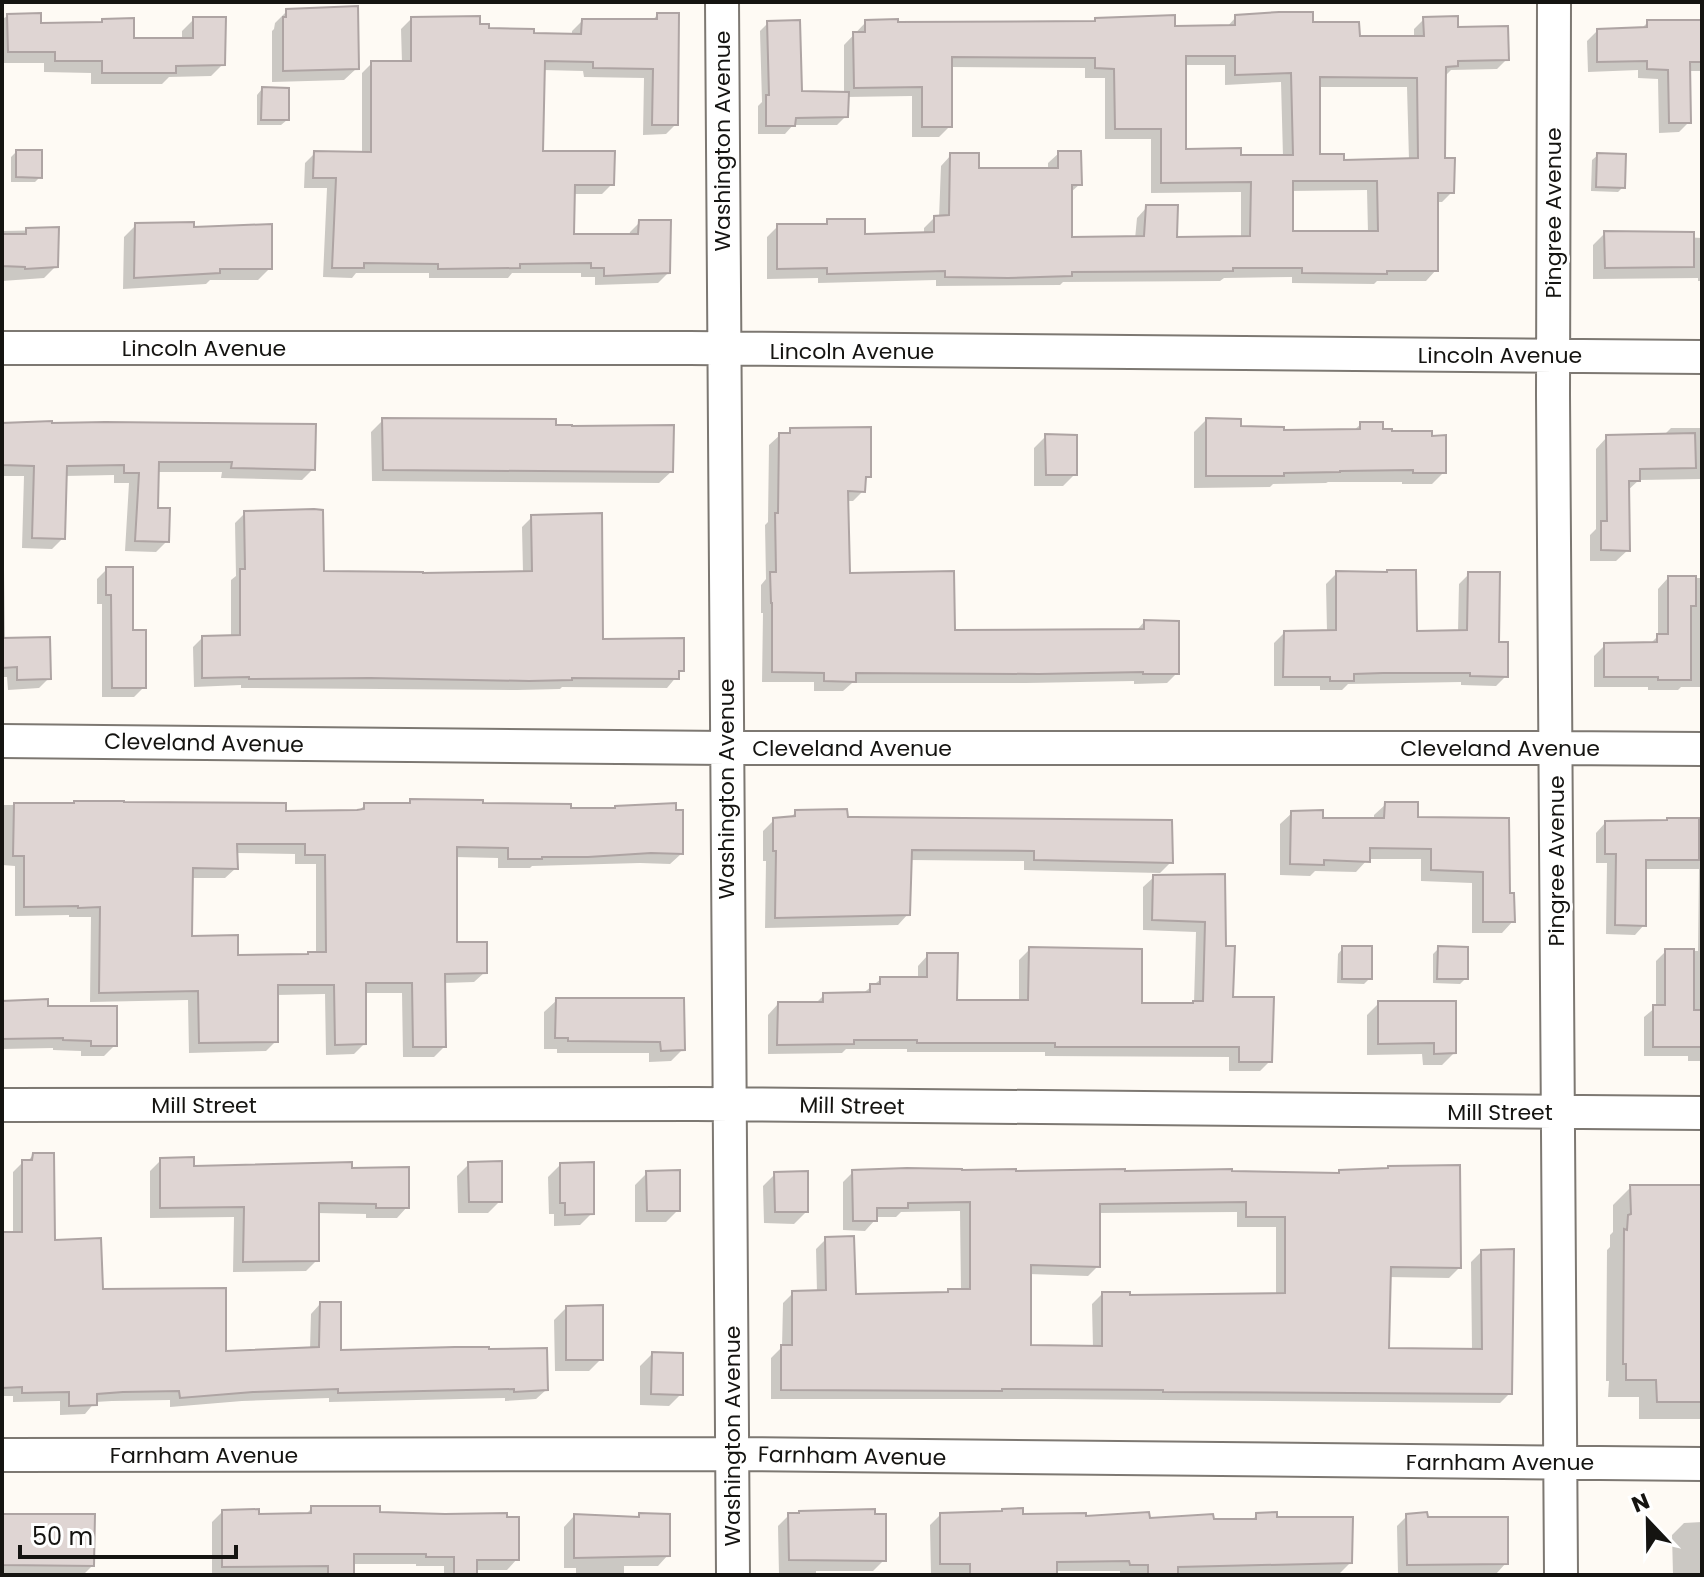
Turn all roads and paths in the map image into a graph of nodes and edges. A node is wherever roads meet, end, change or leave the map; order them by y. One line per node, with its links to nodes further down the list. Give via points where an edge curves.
1 (722, 2): 4 (street, Washington Avenue)
2 (1554, 2): 5 (street, Pingree Avenue)
3 (2, 348): 4 (street, Lincoln Avenue)
4 (724, 350): 5 (street, Lincoln Avenue); 8 (street, Washington Avenue)
5 (1553, 356): 6 (street, Lincoln Avenue); 9 (street, Pingree Avenue)
6 (1702, 357)
7 (2, 741): 8 (street, Cleveland Avenue)
8 (726, 748): 9 (street, Cleveland Avenue); 12 (street, Washington Avenue)
9 (1555, 748): 10 (street, Cleveland Avenue); 13 (street, Pingree Avenue)
10 (1702, 749)
11 (2, 1105): 12 (street, Mill Street)
12 (729, 1105): 13 (street, Mill Street); 15 (street, Washington Avenue)
13 (1557, 1113): 14 (street, Mill Street); 17 (street, Pingree Avenue)
14 (1702, 1113)
15 (733, 1454): 16 (street, Farnham Avenue); 17 (street, Farnham Avenue); 19 (street, Washington Avenue)
16 (2, 1455)
17 (1560, 1463): 18 (street, Farnham Avenue); 20 (street, Pingree Avenue)
18 (1702, 1464)
19 (733, 1575)
20 (1561, 1575)

